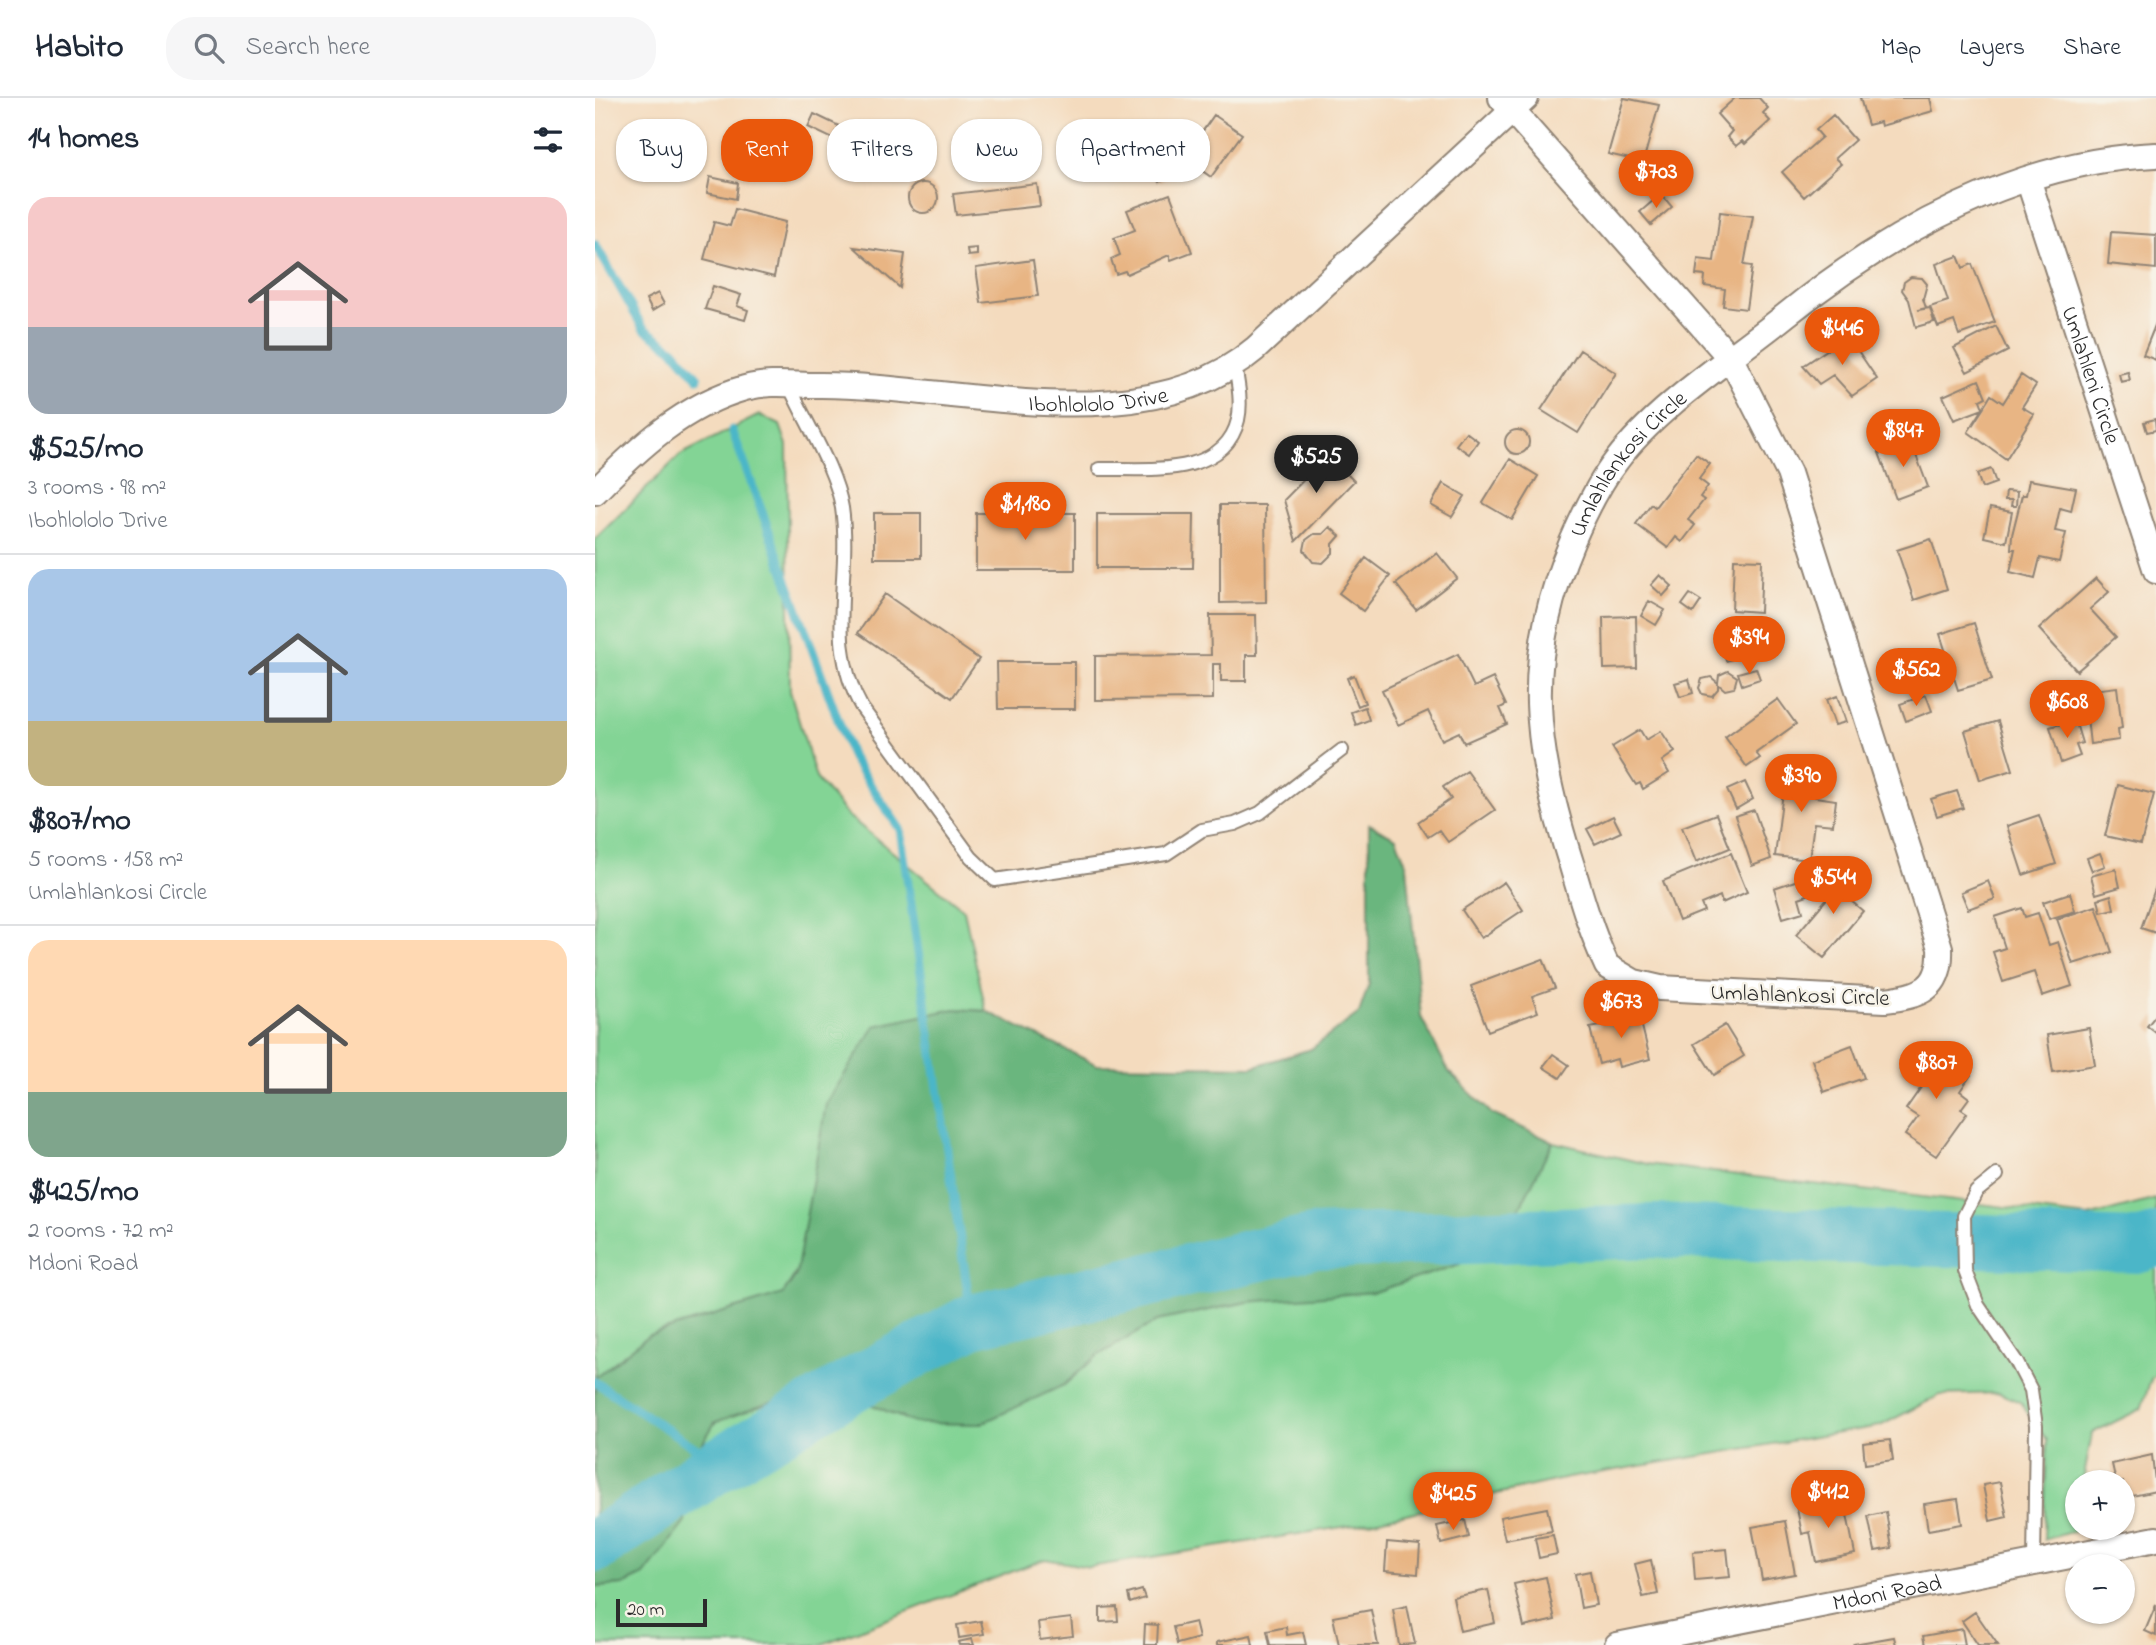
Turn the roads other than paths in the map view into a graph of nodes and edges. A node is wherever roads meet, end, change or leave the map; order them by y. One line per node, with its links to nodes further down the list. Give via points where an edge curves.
1 (1513, 102): 4 (street, Umlahlankosi Circle); 5 (street, Ibohlololo Drive)
2 (2156, 155): 3 (street)
3 (2028, 179): 4 (street, via 1949,210 1912,231 1817,290); 9 (street, Umlahleni Circle)
4 (1731, 359): 4 (street, Umlahlankosi Circle, via 1789,474 1940,948 1932,983 1921,993 1885,1000 1660,988 1619,975 1601,954 1552,805 1538,710 1538,677 1542,634 1557,578 1616,460 1667,410)
5 (1235, 366): 6 (street, Ibohlololo Drive, via 1164,394 1089,406 868,385); 7 (lane, via 1237,424 1224,445 1210,456 1182,467)
6 (789, 385): 8 (street, Ibohlololo Drive, via 773,382 747,387 699,405 622,463); 10 (lane, via 842,507 839,615 850,687 971,857 995,880 1166,854 1202,830 1235,824 1260,813)
7 (1099, 470)
8 (595, 492)
9 (2156, 571)
10 (1342, 750)
11 (1997, 1175): 13 (lane, via 1976,1192 1964,1216 1965,1275 2031,1390 2036,1426)
12 (2156, 1539): 13 (street, Mdoni Road)
13 (2034, 1562): 14 (street, Mdoni Road)
14 (1617, 1645)

